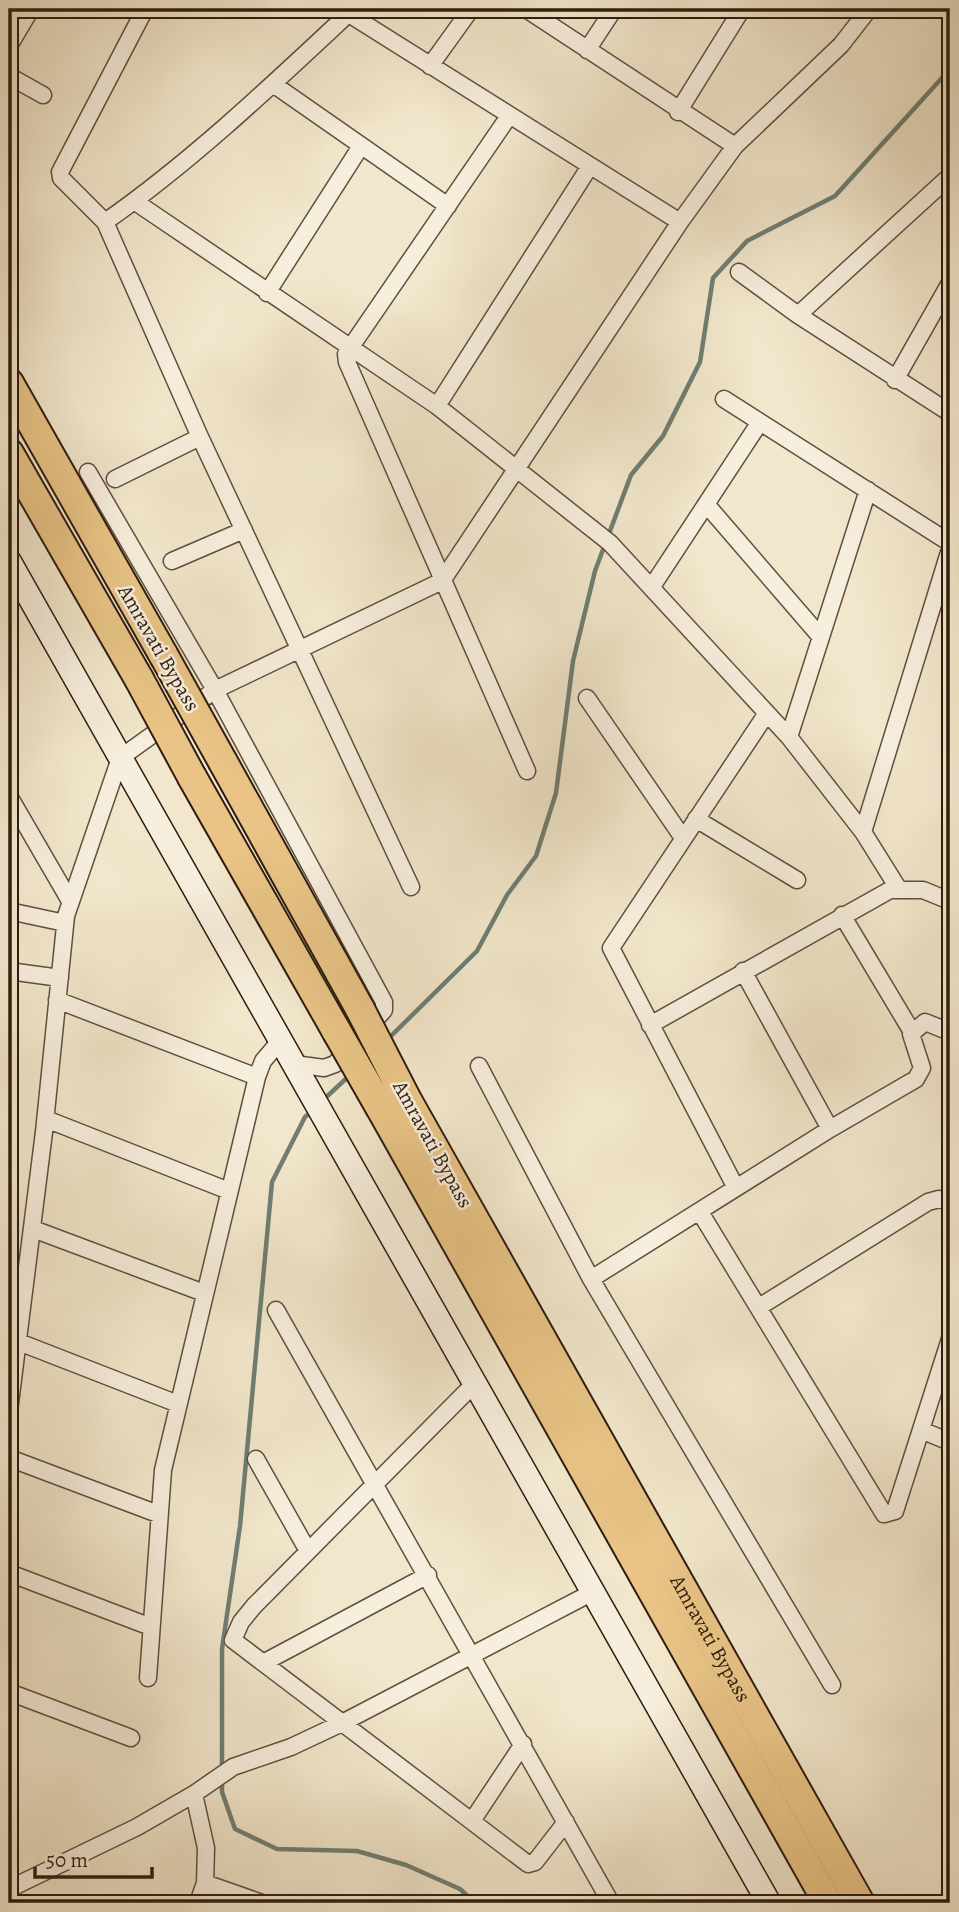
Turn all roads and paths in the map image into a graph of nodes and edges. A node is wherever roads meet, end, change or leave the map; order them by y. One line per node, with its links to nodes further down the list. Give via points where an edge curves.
1 (31, 9): 9 (street)
2 (145, 9): 23 (street, via 60,172)
3 (471, 9): 11 (street)
4 (526, 9): 10 (street)
5 (614, 9): 10 (street)
6 (742, 9): 15 (street)
7 (869, 9): 18 (street, via 841,45)
8 (344, 12): 11 (street); 13 (street)
9 (9, 46)
10 (587, 50): 15 (street)
11 (430, 66): 16 (street)
12 (9, 76): 14 (street)
13 (273, 85): 17 (street); 21 (street)
14 (43, 95)
15 (678, 112): 18 (street)
16 (509, 116): 19 (street); 22 (street)
17 (361, 146): 22 (street); 27 (street)
18 (735, 146): 24 (street)
19 (590, 166): 24 (street); 33 (street)
20 (950, 176): 28 (street)
21 (134, 201): 23 (street); 27 (street)
22 (447, 206): 29 (street)
23 (105, 222): 36 (street)
24 (680, 222): 38 (street)
25 (739, 272): 28 (street)
26 (950, 282): 30 (street)
27 (267, 293): 29 (street)
28 (798, 315): 30 (street)
29 (349, 346): 33 (street); 48 (street, via 347,362)
30 (895, 380): 34 (street)
31 (9, 383): 81 (highway, Amravati Bypass, bridge, via 360,1009)
32 (724, 399): 35 (street)
33 (437, 406): 38 (street)
34 (950, 414)
35 (760, 422): 41 (street); 42 (street)
36 (200, 437): 40 (street); 43 (street)
37 (9, 453): 81 (highway, Amravati Bypass, bridge, via 337,1032)
38 (519, 468): 48 (street); 49 (street, via 588,523)
39 (88, 472): 52 (street)
40 (115, 479)
41 (868, 489): 44 (street); 50 (street)
42 (706, 504): 49 (street); 50 (street)
43 (244, 530): 47 (street); 51 (street)
44 (950, 543)
45 (950, 550): 60 (street)
46 (9, 561): 56 (main road)
47 (172, 561)
48 (442, 581): 51 (street); 57 (street)
49 (653, 586): 54 (street)
50 (819, 635): 55 (street)
51 (299, 648): 52 (street); 63 (street)
52 (215, 690): 56 (street); 78 (street, via 384,1002 384,1010 335,1063 324,1068)
53 (587, 698): 61 (street)
54 (767, 713): 55 (street); 59 (street)
55 (789, 737): 60 (street)
56 (120, 758): 65 (street); 77 (main road)
57 (527, 771)
58 (9, 796): 65 (street)
59 (696, 819): 61 (street); 62 (street)
60 (863, 832): 64 (street)
61 (683, 838): 74 (street, via 611,948)
62 (797, 880)
63 (411, 887)
64 (898, 888): 66 (street, via 923,890); 68 (street)
65 (70, 901): 69 (street)
66 (950, 901)
67 (9, 911): 69 (street)
68 (842, 915): 71 (street); 75 (street)
69 (65, 923): 72 (street)
70 (9, 971): 72 (street)
71 (743, 971): 74 (street); 83 (street)
72 (60, 978): 73 (street)
73 (57, 1000): 80 (street); 82 (street)
74 (650, 1025): 84 (street)
75 (912, 1032): 76 (street, via 926,1022); 83 (street, via 920,1076)
76 (950, 1032)
77 (280, 1041): 78 (main road); 80 (street, via 262,1061)
78 (294, 1064): 95 (main road)
79 (479, 1066): 89 (street)
80 (257, 1077): 85 (street)
81 (394, 1105): 97 (highway, Amravati Bypass)
82 (46, 1119): 85 (street); 88 (street)
83 (831, 1129): 84 (street)
84 (736, 1188): 87 (street)
85 (229, 1191): 90 (street)
86 (950, 1202): 91 (street, via 928,1202)
87 (700, 1212): 89 (street); 91 (street)
88 (33, 1229): 90 (street); 94 (street)
89 (591, 1279): 113 (street)
90 (204, 1293): 96 (street)
91 (759, 1307): 99 (street, via 884,1514 895,1511)
92 (276, 1310): 103 (street)
93 (950, 1339): 99 (street)
94 (14, 1340): 96 (street); 98 (street)
95 (475, 1383): 103 (street); 108 (main road)
96 (178, 1405): 104 (street)
97 (565, 1405): 127 (highway, Amravati Bypass); 128 (highway, Amravati Bypass)
98 (9, 1411)
99 (921, 1430): 100 (street)
100 (950, 1442)
101 (9, 1458): 104 (street)
102 (256, 1459): 105 (street)
103 (376, 1482): 105 (street); 107 (street)
104 (158, 1514): 109 (street)
105 (307, 1551): 111 (street, via 246,1614 234,1637 236,1644)
106 (9, 1573): 109 (street)
107 (428, 1575): 110 (street); 111 (street)
108 (593, 1592): 110 (street); 126 (main road)
109 (151, 1627): 112 (street)
110 (474, 1657): 115 (street); 117 (street)
111 (263, 1663): 115 (street)
112 (148, 1678)
113 (832, 1685)
114 (9, 1692): 116 (street)
115 (342, 1723): 118 (street, via 233,1767); 119 (street)
116 (131, 1738)
117 (523, 1744): 119 (street); 120 (street)
118 (194, 1794): 121 (street, via 206,1848); 122 (street)
119 (472, 1821): 120 (street, via 531,1864)
120 (566, 1822): 125 (street)
121 (205, 1883): 123 (street); 124 (street)
122 (9, 1889)
123 (198, 1903)
124 (262, 1903)
125 (611, 1903)
126 (769, 1903)
127 (828, 1903)
128 (860, 1903)

